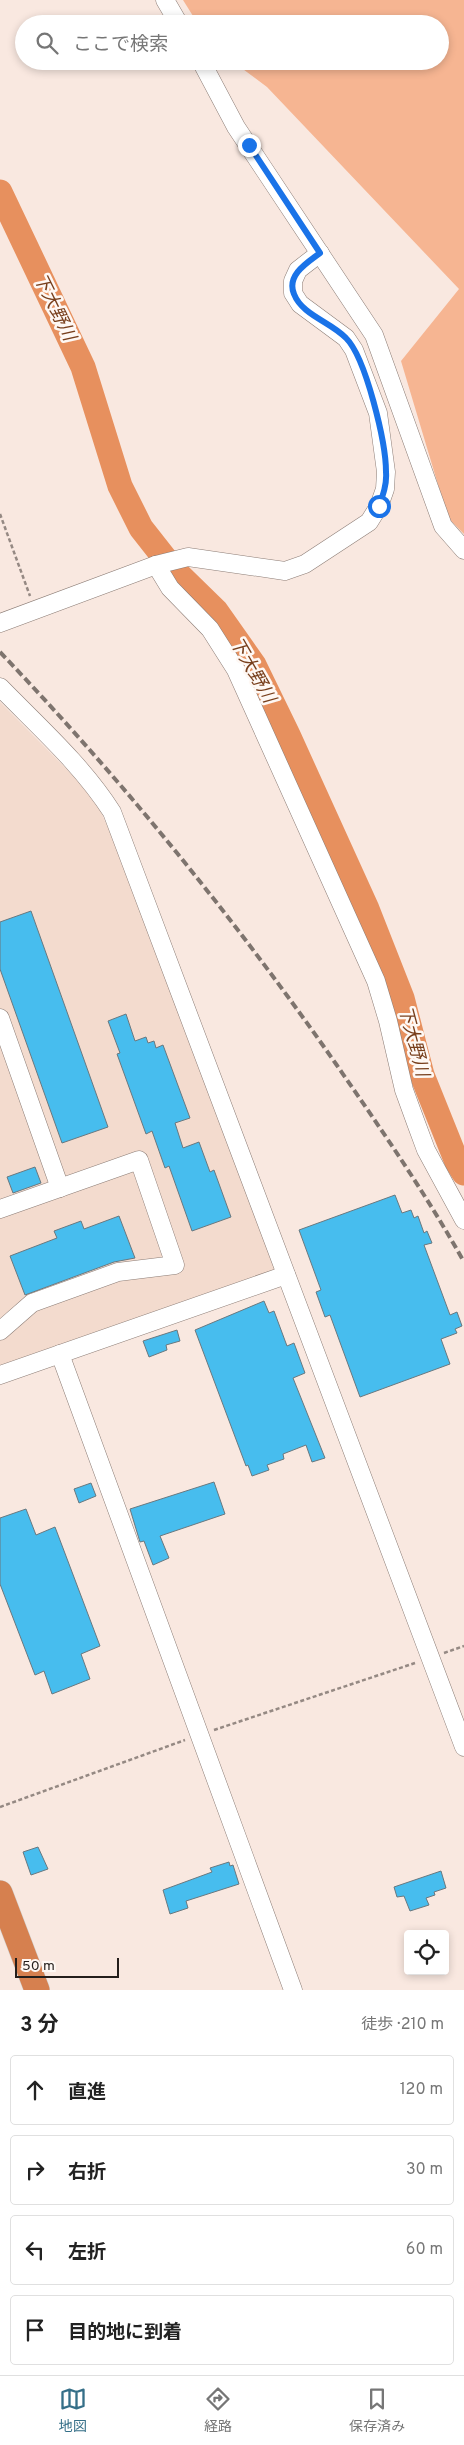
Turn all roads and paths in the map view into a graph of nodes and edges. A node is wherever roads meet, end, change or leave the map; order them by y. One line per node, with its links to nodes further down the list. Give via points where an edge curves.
1 (165, 0): 2 (street)
2 (174, 15)
3 (206, 70): 4 (street, via 236,127)
4 (320, 253): 6 (street, via 374,335 443,526); 7 (street, via 298,270 292,281 293,293 300,304 346,338 354,350 378,413 386,472 379,506 369,522 305,564 285,571 188,557)
5 (0, 514): 8 (path)
6 (464, 550)
7 (156, 565): 8 (street); 14 (street, via 170,588 210,629 236,670 376,981 404,1090 416,1123 426,1150)
8 (35, 609): 9 (street)
9 (0, 623)
10 (0, 687): 15 (street, via 72,760 112,812)
11 (0, 1018): 12 (street)
12 (60, 1188): 13 (street); 16 (street, via 139,1160 175,1265 118,1272 32,1302)
13 (0, 1209)
14 (464, 1220)
15 (286, 1275): 17 (street); 20 (street)
16 (0, 1331)
17 (60, 1354): 18 (street); 24 (street)
18 (0, 1375)
19 (464, 1646): 20 (path)
20 (430, 1658): 21 (street)
21 (464, 1747)
22 (0, 1893): 23 (highway)
23 (36, 1990)
24 (293, 1990)

